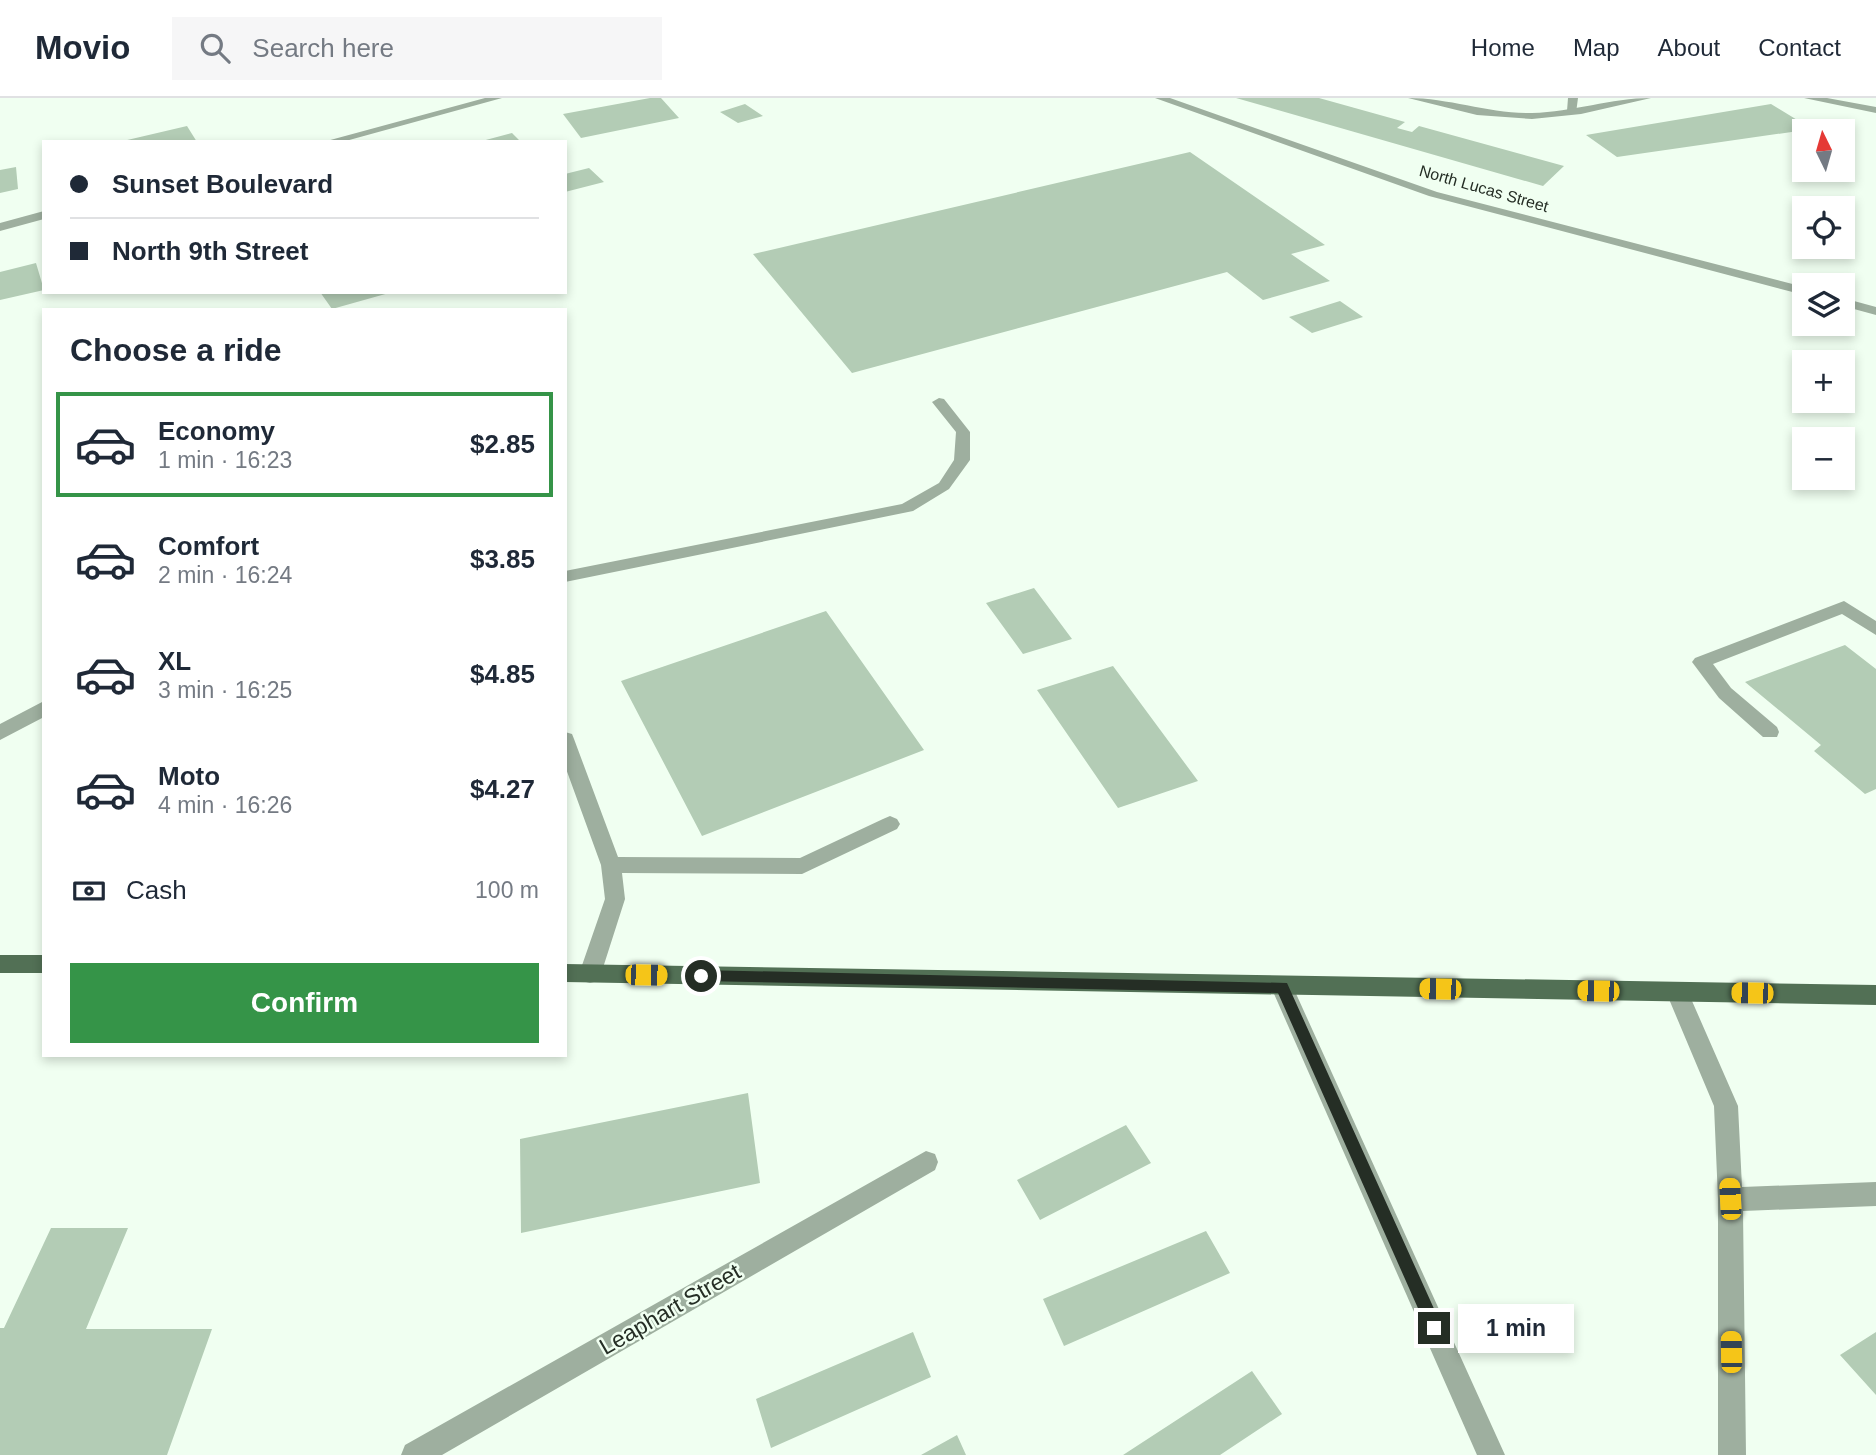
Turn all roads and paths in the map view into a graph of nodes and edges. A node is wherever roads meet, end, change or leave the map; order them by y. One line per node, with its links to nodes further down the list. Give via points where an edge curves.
1 (498, 98): 9 (street)
2 (1160, 98): 12 (street, North Lucas Street, via 1433,194)
3 (1413, 98): 8 (street, via 1517,116)
4 (1573, 98): 8 (street)
5 (1646, 98): 8 (street)
6 (1809, 98): 7 (street)
7 (1876, 110)
8 (1572, 111)
9 (336, 140)
10 (42, 216): 11 (street)
11 (0, 227)
12 (1792, 288)
13 (1855, 305): 14 (street)
14 (1876, 311)
15 (939, 402): 16 (street, via 963,432 962,460 944,486 907,508)
16 (567, 577)
17 (1876, 629): 19 (street, via 1844,607 1701,662 1725,693)
18 (42, 709): 20 (street)
19 (1770, 732)
20 (0, 733)
21 (567, 744): 23 (street)
22 (890, 824): 23 (street, via 802,866)
23 (611, 865): 27 (street, via 615,899)
24 (0, 964): 25 (main road)
25 (42, 964)
26 (567, 973): 27 (main road)
27 (590, 974): 28 (main road)
28 (1282, 987): 29 (main road); 35 (street)
29 (1677, 992): 30 (main road); 33 (street, via 1726,1106)
30 (1876, 995)
31 (926, 1163): 34 (street, Leaphart Street)
32 (1876, 1194): 33 (street)
33 (1730, 1199): 36 (street)
34 (415, 1455)
35 (1491, 1455)
36 (1732, 1455)

